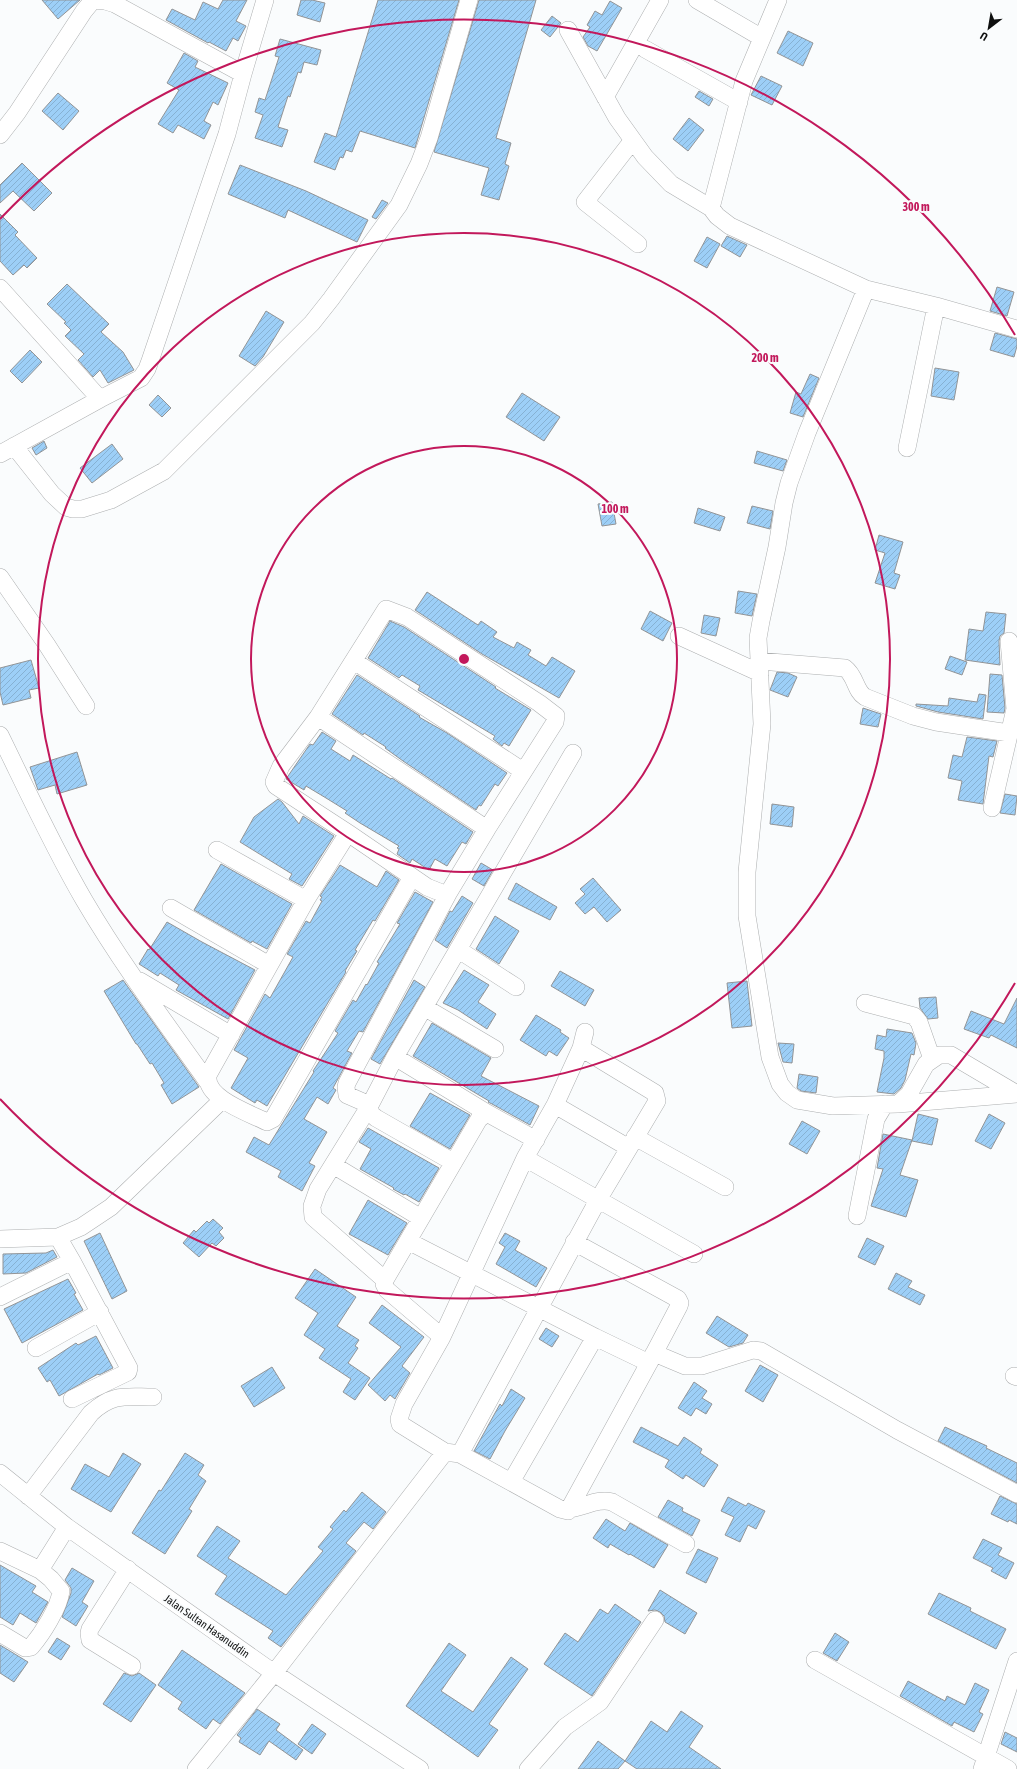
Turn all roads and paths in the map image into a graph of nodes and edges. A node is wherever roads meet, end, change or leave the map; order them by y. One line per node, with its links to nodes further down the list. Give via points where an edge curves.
1 (265, 0): 9 (street)
2 (469, 0): 22 (street, via 429,138 399,205 312,323 164,471 111,500 82,509 73,509 66,507)
3 (660, 0): 10 (street)
4 (697, 0): 7 (street)
5 (778, 0): 7 (street)
6 (568, 30): 10 (street)
7 (762, 38): 11 (street, via 749,68)
8 (645, 49): 11 (street)
9 (243, 74): 12 (street, via 115,4 93,0); 20 (street, via 205,202 147,369 141,378)
10 (605, 97): 13 (street)
11 (739, 102): 14 (street)
12 (0, 135)
13 (633, 140): 14 (street, via 645,157 671,184); 15 (street, via 585,202)
14 (711, 208): 17 (street, via 730,226)
15 (638, 244)
16 (0, 288): 20 (street)
17 (866, 289): 18 (street); 27 (street, via 789,483 758,638)
18 (936, 306): 19 (street); 21 (street)
19 (1017, 329)
20 (100, 399): 22 (street)
21 (907, 448)
22 (7, 450)
23 (0, 577): 28 (street)
24 (679, 636): 27 (street)
25 (1009, 641): 29 (street)
26 (354, 661): 30 (street); 34 (street); 34 (street, via 386,609 407,617 426,629 556,716 553,726)
27 (760, 667): 31 (street, via 845,668 852,675 859,692 865,697 936,722); 56 (street, via 762,724 747,872 747,916 770,1057 780,1084 797,1100 833,1106)
28 (86, 706)
29 (1016, 710): 31 (street)
30 (318, 717): 36 (street); 37 (street, via 281,766 274,782 280,790)
31 (1009, 733): 35 (street)
32 (0, 735): 45 (street, via 84,900)
33 (572, 753): 43 (street)
34 (523, 771): 36 (street)
35 (992, 808)
36 (487, 829): 40 (street)
37 (348, 833): 39 (street); 41 (street)
38 (217, 850): 41 (street)
39 (412, 877): 40 (street, via 435,892); 55 (street, via 273,1119 267,1122)
40 (449, 892): 57 (street, via 347,1082 348,1094)
41 (306, 900): 44 (street)
42 (171, 908): 44 (street)
43 (459, 950): 46 (street); 48 (street)
44 (269, 965): 49 (street)
45 (134, 977): 49 (street); 53 (street)
46 (516, 987)
47 (865, 1003): 52 (street, via 914,1016 919,1022)
48 (424, 1007): 50 (street); 51 (street)
49 (231, 1035): 53 (street, via 212,1066)
50 (495, 1049)
51 (395, 1057): 57 (street); 59 (street)
52 (932, 1059): 54 (street, via 939,1055 951,1055); 56 (street, via 926,1064 909,1094)
53 (207, 1081): 55 (street)
54 (1017, 1094): 56 (street)
55 (222, 1100): 69 (street, via 111,1207 81,1227)
56 (891, 1104): 67 (street, via 876,1119)
57 (370, 1105): 63 (street, via 370,1112 376,1118); 64 (street)
58 (555, 1105): 60 (street); 61 (street); 61 (street, via 583,1040 655,1093 657,1101)
59 (487, 1113): 60 (street); 63 (street, via 476,1123)
60 (536, 1140): 62 (street)
61 (632, 1142): 65 (street); 66 (street)
62 (525, 1158): 66 (street); 75 (street)
63 (453, 1162): 68 (street)
64 (333, 1165): 68 (street); 76 (street, via 314,1197 313,1217)
65 (724, 1187)
66 (598, 1200): 72 (street); 73 (street)
67 (857, 1216)
68 (421, 1218): 71 (street)
69 (58, 1237): 70 (street); 74 (street)
70 (0, 1239)
71 (408, 1241): 75 (street); 76 (street)
72 (574, 1242): 78 (street); 83 (street, via 678,1299 679,1306)
73 (694, 1254)
74 (72, 1261): 77 (street); 79 (street)
75 (470, 1274): 78 (street); 80 (street)
76 (385, 1280): 80 (street, via 385,1286 390,1293)
77 (0, 1297)
78 (538, 1308): 81 (street); 86 (street)
79 (100, 1312): 82 (street); 85 (street, via 129,1368 128,1372)
80 (442, 1337): 86 (street, via 404,1404 399,1419 400,1424)
81 (595, 1337): 83 (street); 88 (street)
82 (36, 1348)
83 (652, 1358): 89 (street, via 685,1366 702,1366 753,1350 761,1351 897,1430); 91 (street)
84 (153, 1397): 90 (street, via 115,1397 100,1405 91,1413)
85 (72, 1400)
86 (452, 1453): 88 (street); 102 (street)
87 (0, 1474): 90 (street, Jalan Sultan Hasanuddin)
88 (511, 1482): 91 (street, via 564,1511)
89 (1017, 1494)
90 (28, 1496): 92 (street, Jalan Sultan Hasanuddin)
91 (570, 1509): 93 (street, via 600,1501 612,1502)
92 (67, 1527): 95 (street); 96 (street, Jalan Sultan Hasanuddin)
93 (686, 1544)
94 (0, 1551): 95 (street)
95 (40, 1570): 98 (street, via 61,1591 57,1606 40,1637 31,1647 25,1648)
96 (128, 1570): 101 (street, via 90,1629 89,1637); 102 (street, Jalan Sultan Hasanuddin)
97 (655, 1620): 106 (street, via 600,1702 565,1727)
98 (0, 1634)
99 (815, 1660): 103 (street)
100 (1017, 1661): 103 (street)
101 (132, 1666)
102 (274, 1673): 104 (street); 105 (street, Jalan Sultan Hasanuddin)
103 (984, 1763): 107 (street)
104 (196, 1769)
105 (420, 1769)
106 (528, 1769)
107 (1008, 1769)

